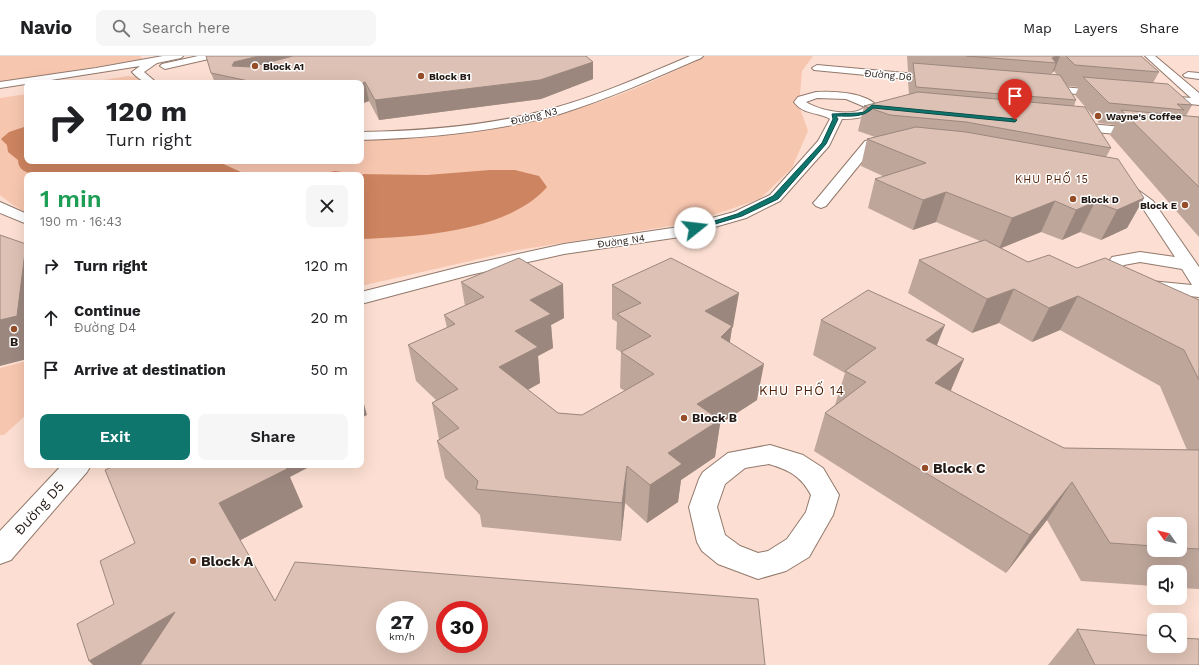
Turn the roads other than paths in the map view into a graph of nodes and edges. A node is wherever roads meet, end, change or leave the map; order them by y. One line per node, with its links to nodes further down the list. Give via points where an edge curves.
1 (178, 56): 6 (street)
2 (210, 56): 8 (street)
3 (698, 56): 28 (street, Đường N3, via 624,88 556,111 482,127 408,136)
4 (822, 56): 7 (street)
5 (1150, 56): 23 (street)
6 (154, 59): 8 (street); 10 (street)
7 (817, 68): 13 (street, Đường D6); 17 (street)
8 (137, 72): 11 (street); 12 (street)
9 (1199, 76): 15 (street, via 1185,72)
10 (30, 80)
11 (85, 80)
12 (148, 80)
13 (948, 80)
14 (24, 81): 16 (street)
15 (1199, 84)
16 (0, 85)
17 (821, 86): 24 (street); 26 (street, via 800,102 814,112)
18 (1034, 87): 21 (street)
19 (24, 89): 20 (street)
20 (0, 93)
21 (1113, 94)
22 (1144, 97): 23 (street)
23 (1199, 100)
24 (872, 107): 25 (street); 26 (street, via 865,113)
25 (888, 108)
26 (833, 115): 38 (street, Đường N4, via 836,119 824,143 791,181 775,198 740,215 680,232 564,249 468,270)
27 (1055, 124): 29 (street)
28 (364, 136)
29 (1199, 138)
30 (901, 147): 32 (street, via 870,144)
31 (1107, 182): 35 (street, via 1122,185 1148,204)
32 (821, 203)
33 (0, 207): 34 (street)
34 (24, 218)
35 (1188, 265): 36 (street); 37 (street, via 1140,257 1118,261 1111,271 1136,285)
36 (1199, 281)
37 (1199, 291)
38 (364, 297)
39 (75, 468): 41 (street, Đường D5)
40 (713, 479): 40 (street, via 703,506 712,542 729,555 758,566 775,562 798,548 819,515 824,495 814,475 794,462 770,454 737,460)
41 (0, 551)

